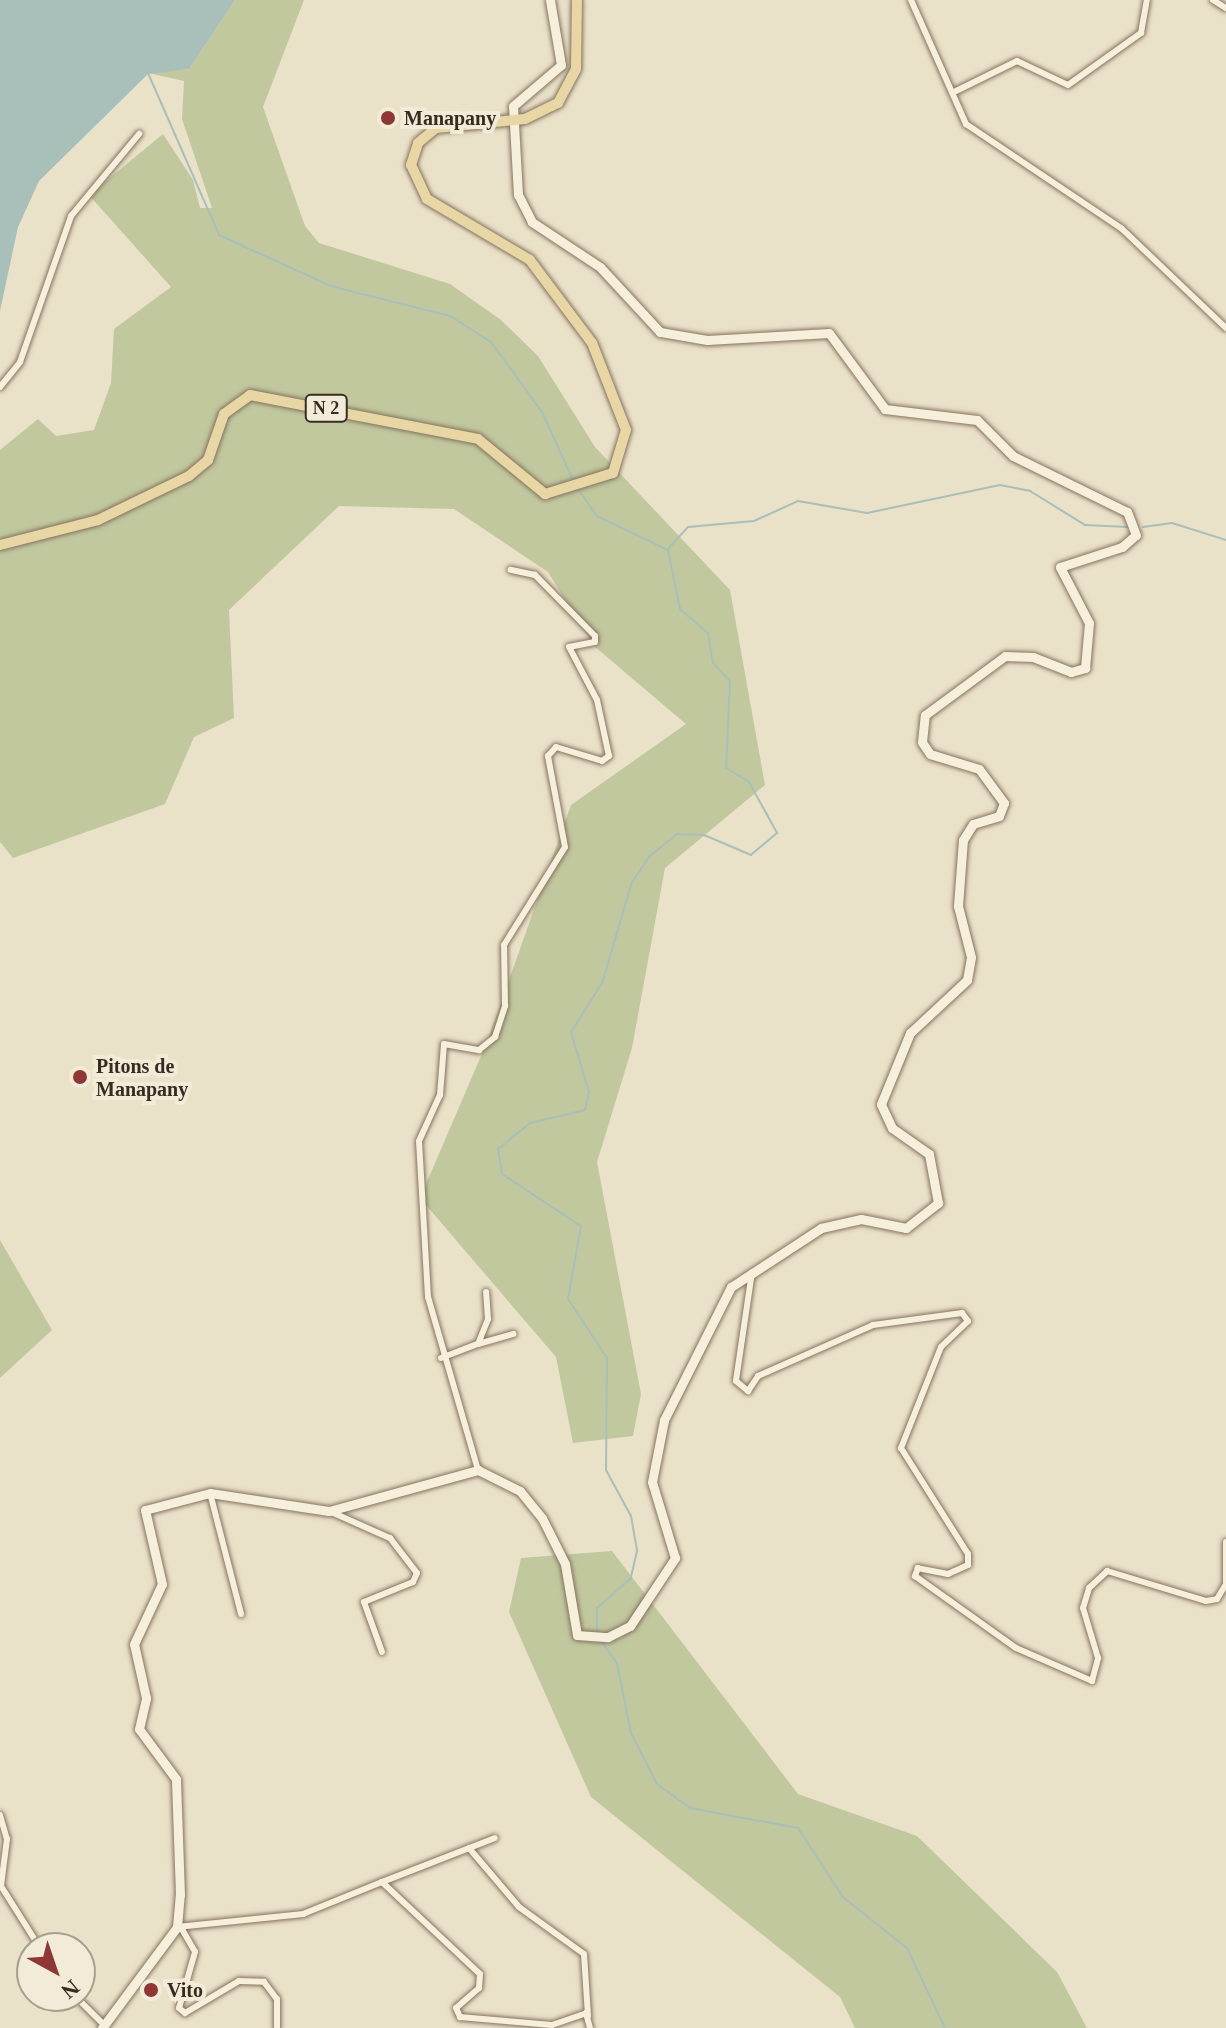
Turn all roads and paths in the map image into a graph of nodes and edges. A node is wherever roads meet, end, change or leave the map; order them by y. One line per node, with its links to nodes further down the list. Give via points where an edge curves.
1 (550, 0): 8 (main road, via 561,65 516,98)
2 (577, 0): 8 (main road, N 2, via 569,89 546,112)
3 (911, 0): 7 (street, via 917,27)
4 (1147, 0): 7 (street, via 1141,33 1068,85 1017,61)
5 (1213, 0): 6 (street)
6 (1226, 8)
7 (956, 91): 10 (street, via 956,109 976,134 1121,228)
8 (513, 120): 12 (main road, N 2, via 431,131 415,149 412,174 427,199 530,260 592,343 626,430 621,464 609,475 557,494 535,489 500,450 478,439 250,395 224,414 208,460 189,476 98,520); 14 (main road, via 518,195 526,216 600,267 654,328 707,340 829,333 891,413 977,420 1006,451 1117,506 1137,526 1122,547 1060,567 1089,623 1085,668 1071,672 1033,657 1005,656 933,703 923,721 930,754 979,769 1004,803 1001,814 973,824 963,840 958,906 971,957 967,980 910,1033 881,1104 892,1128 929,1154 938,1203 906,1228 861,1219 830,1225)
9 (139, 134): 11 (street, via 65,226 20,362)
10 (1226, 328)
11 (0, 387)
12 (0, 545)
13 (511, 570): 18 (street, via 535,575 595,636 595,642 569,647 597,700 609,756 602,761 556,747 548,756 565,847 504,945 505,1006 495,1037 479,1050 444,1044 440,1095 419,1141 428,1297)
14 (753, 1268): 19 (main road, via 726,1295 664,1420 652,1482 675,1558 645,1610 608,1637 586,1640 577,1635 565,1564 542,1518 520,1491); 23 (street, via 736,1381 748,1391 758,1376 873,1325 962,1313 968,1321 941,1347 901,1448 968,1554 968,1565 948,1574 918,1568 915,1576 1016,1648 1092,1681 1098,1658 1083,1608 1089,1588 1107,1571 1206,1601 1217,1599)
15 (486, 1292): 17 (street, via 488,1319)
16 (514, 1334): 17 (street)
17 (478, 1344): 18 (street)
18 (441, 1358): 19 (street)
19 (478, 1470): 21 (main road)
20 (210, 1493): 21 (main road); 24 (street); 30 (main road, via 145,1510 162,1584 134,1644 146,1698 139,1729 176,1779)
21 (329, 1511): 25 (street, via 390,1538 415,1568 413,1582 364,1602)
22 (1226, 1542): 23 (street)
23 (1226, 1583)
24 (241, 1614)
25 (382, 1652)
26 (0, 1815): 31 (street, via 7,1839 1,1886)
27 (495, 1838): 28 (street)
28 (469, 1848): 29 (street); 32 (street, via 519,1907 584,1954)
29 (382, 1882): 30 (street, via 303,1914); 32 (street, via 480,1974 479,1988 456,2008 460,2017 534,2026)
30 (178, 1925): 33 (main road); 34 (street, via 195,1952 179,2008 185,2013 239,1981 264,1982 277,1999)
31 (30, 1932)
32 (588, 2016): 35 (street)
33 (103, 2026)
34 (277, 2028)
35 (590, 2028)

